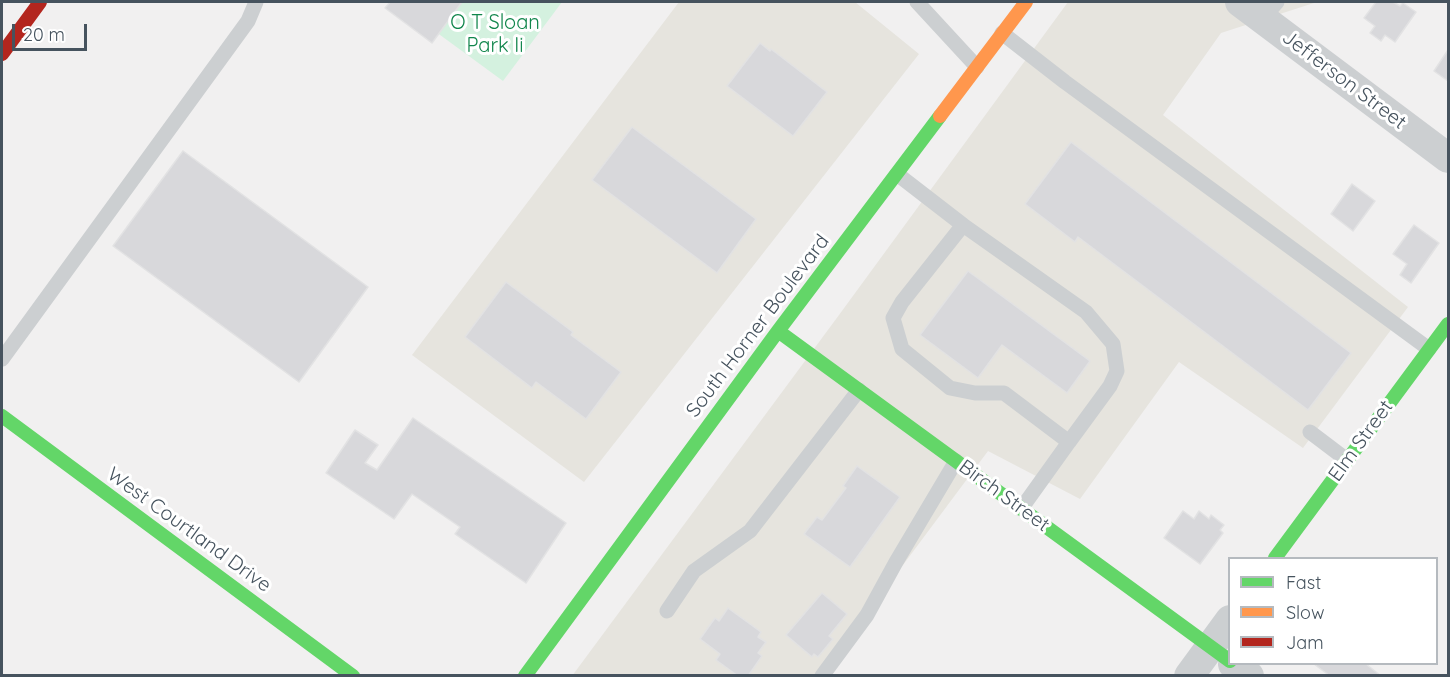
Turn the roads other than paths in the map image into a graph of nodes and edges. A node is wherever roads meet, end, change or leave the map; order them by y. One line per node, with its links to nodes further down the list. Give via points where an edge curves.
1 (40, 2): 7 (street)
2 (256, 2): 15 (lane, via 248,21)
3 (917, 2): 8 (lane)
4 (1026, 2): 6 (street, South Horner Boulevard)
5 (1260, 7): 9 (street, Jefferson Street)
6 (1002, 33): 8 (street, South Horner Boulevard); 14 (lane)
7 (2, 54)
8 (977, 67): 10 (street, South Horner Boulevard)
9 (1449, 158)
10 (897, 174): 11 (lane); 13 (street, South Horner Boulevard)
11 (963, 225): 19 (lane, via 1086,312 1113,345 1117,371); 19 (lane, via 893,318 902,349 950,387 975,393 1004,393)
12 (1449, 324): 14 (street, Elm Street)
13 (778, 331): 16 (street, Birch Street); 29 (street, South Horner Boulevard)
14 (1429, 349): 20 (street, Elm Street)
15 (2, 360)
16 (859, 390): 21 (street, Birch Street); 24 (lane, via 750,531 694,571)
17 (2, 416): 28 (street, West Courtland Drive)
18 (1310, 432): 20 (lane)
19 (1069, 442): 22 (lane)
20 (1347, 460): 23 (street, Elm Street)
21 (956, 461): 22 (street, Birch Street); 30 (lane, via 867,615)
22 (1021, 509): 26 (street, Birch Street)
23 (1276, 557)
24 (667, 611)
25 (1228, 632): 26 (street)
26 (1224, 657): 31 (street)
27 (1235, 665): 32 (street, Birch Street)
28 (353, 675)
29 (525, 675)
30 (822, 675)
31 (1189, 675)
32 (1249, 675)

